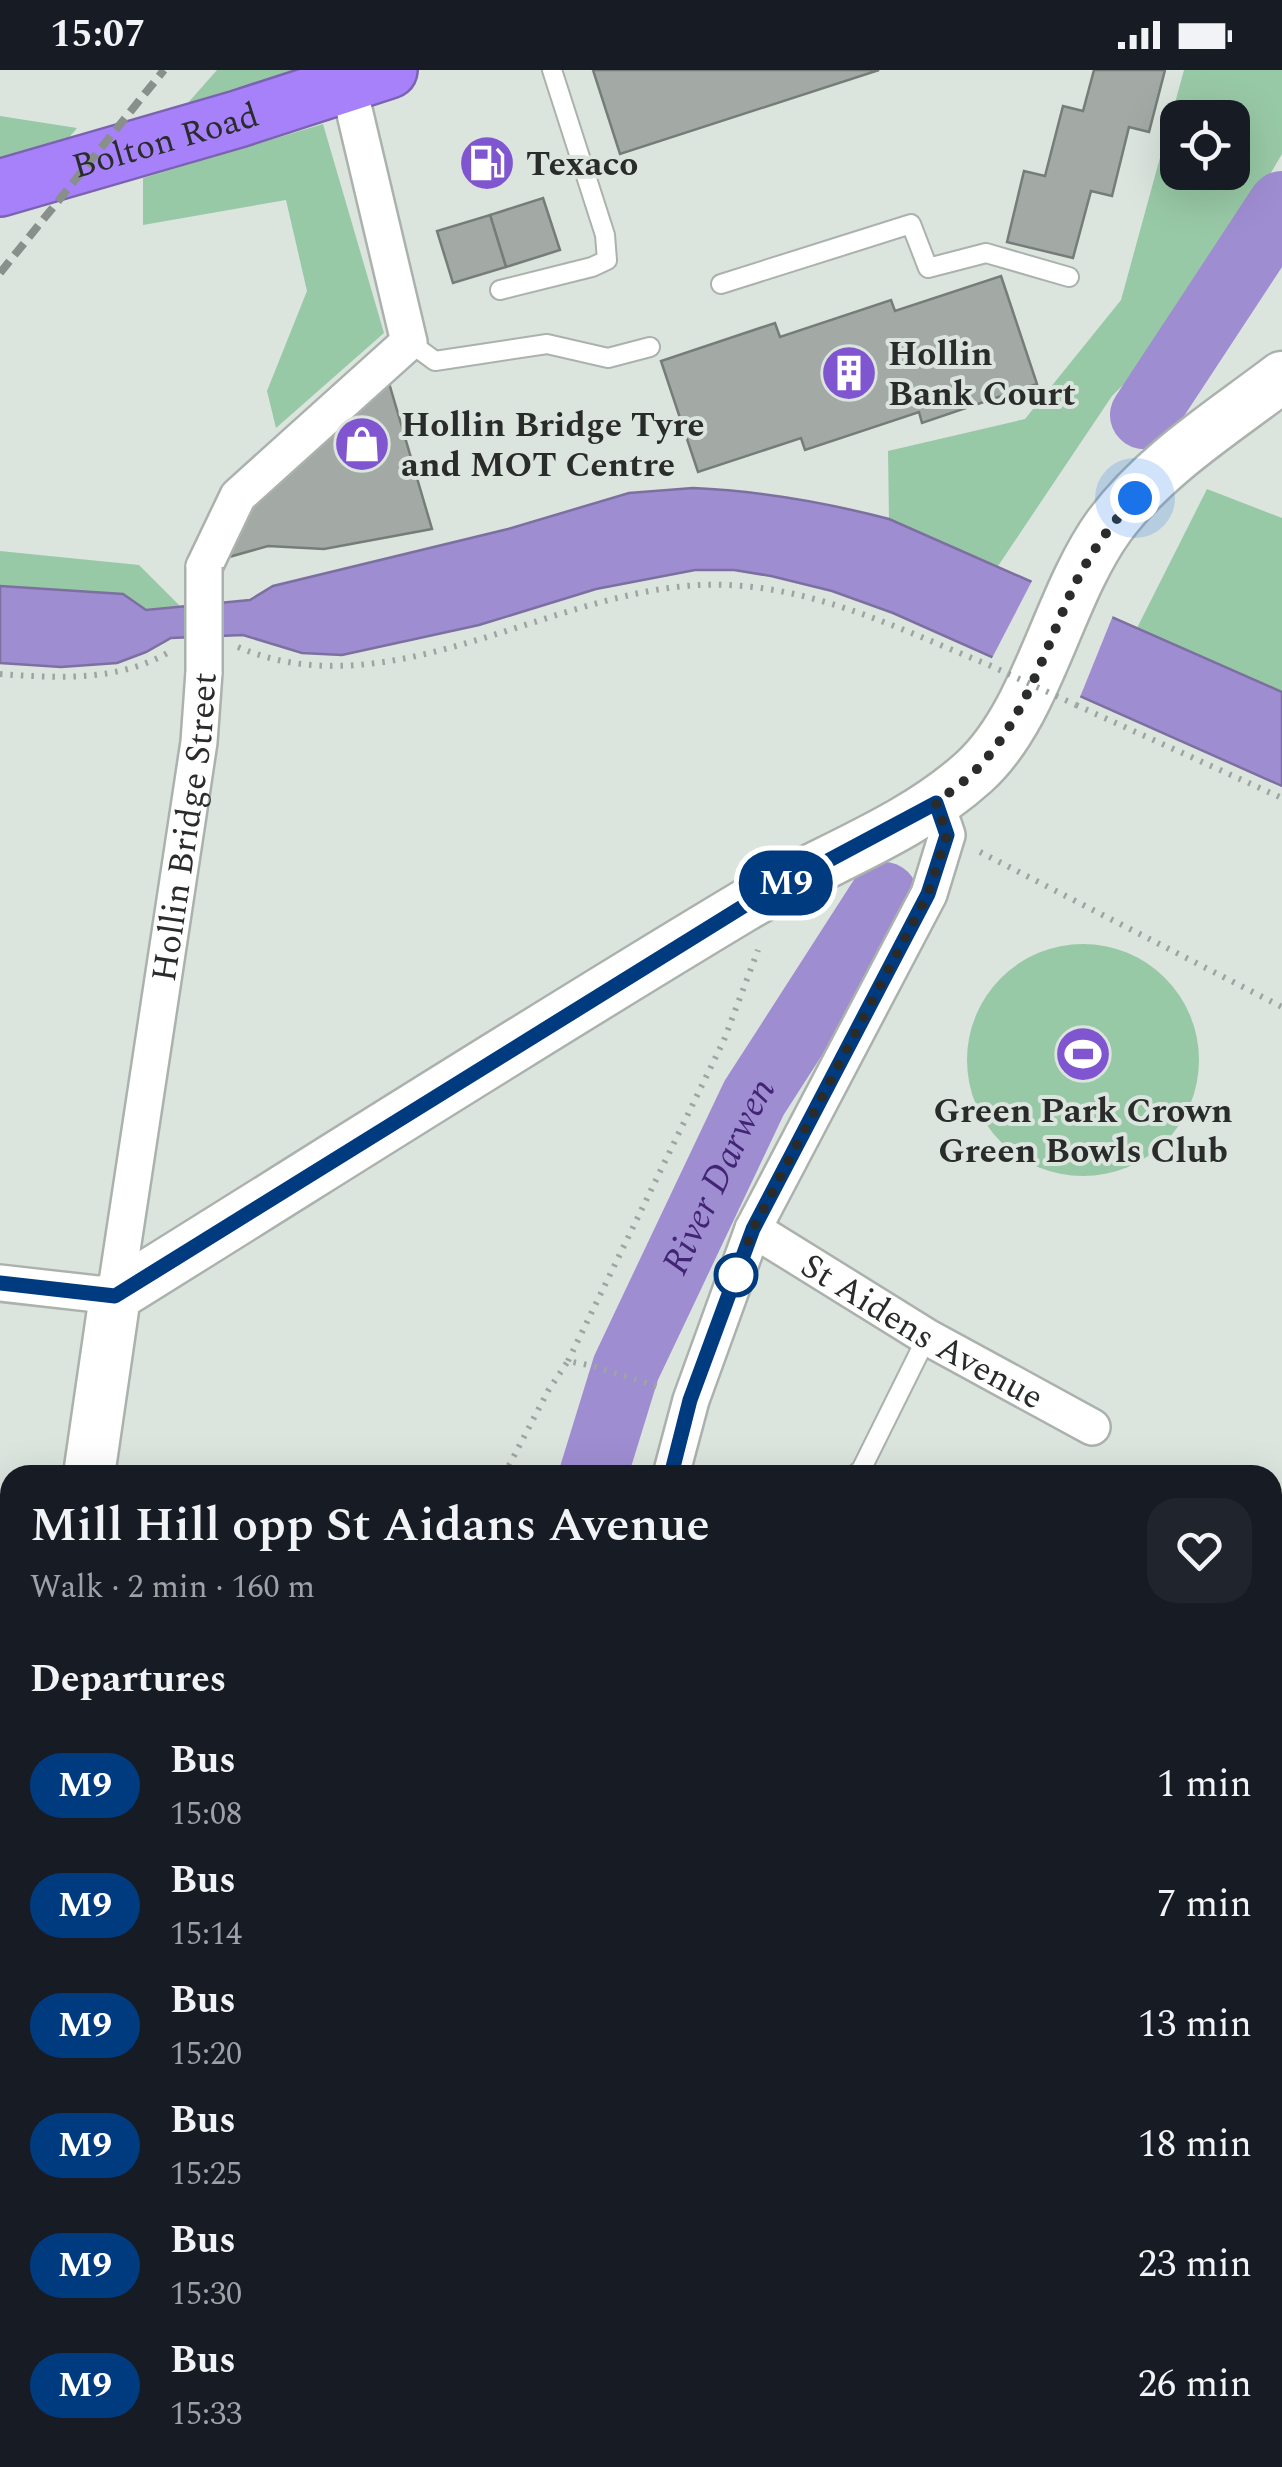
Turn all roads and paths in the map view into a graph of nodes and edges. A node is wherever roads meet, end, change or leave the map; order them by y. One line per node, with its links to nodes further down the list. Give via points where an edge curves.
1 (552, 70): 6 (lane, via 606,235 606,260)
2 (369, 77): 3 (highway, Bolton Road); 7 (street)
3 (0, 188)
4 (1069, 277): 5 (lane, via 986,253 928,268 911,224)
5 (721, 284)
6 (500, 290)
7 (409, 342): 8 (lane, via 435,362 547,344 608,358); 19 (street, Hollin Bridge Street, bridge, via 238,496 204,567 199,742)
8 (650, 347)
9 (1282, 377): 14 (main road, via 1160,471 1110,525 1004,734)
10 (230, 644): 13 (path, bridge, via 300,665 363,664 608,600 726,584 785,591 840,605 988,665)
11 (173, 650): 12 (path, via 146,666 103,676)
12 (0, 674)
13 (1282, 798)
14 (942, 819): 15 (main road); 16 (path); 17 (street, via 928,894)
15 (747, 904): 19 (main road); 21 (path, via 758,950 724,1040)
16 (1282, 1007)
17 (753, 1229): 20 (street, St Aidens Avenue); 26 (street, via 690,1400)
18 (0, 1283): 19 (street)
19 (115, 1296): 24 (main road, Hollin Bridge Street)
20 (927, 1337): 23 (street, St Aidens Avenue); 27 (lane)
21 (568, 1362): 22 (path); 25 (path)
22 (655, 1385)
23 (1092, 1427)
24 (90, 1465)
25 (509, 1465)
26 (674, 1465)
27 (863, 1465)

